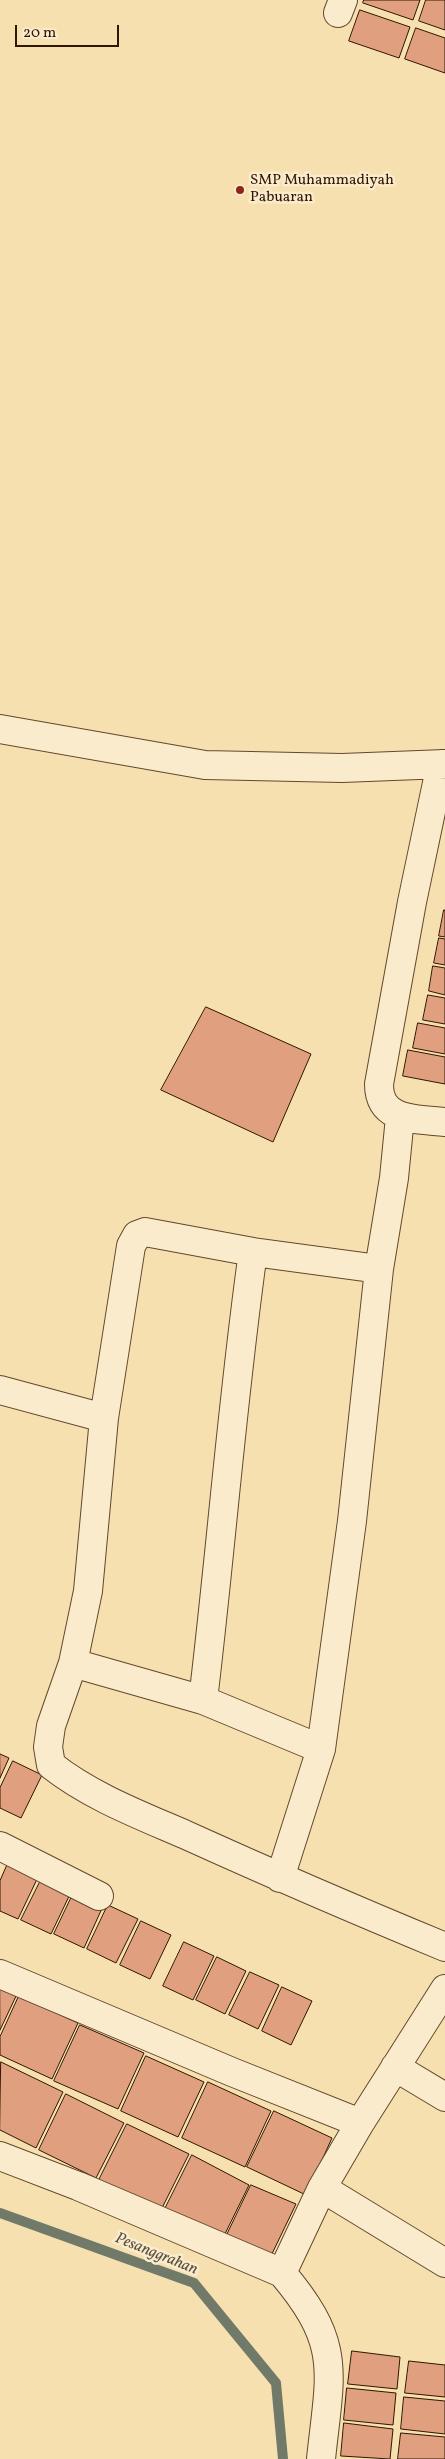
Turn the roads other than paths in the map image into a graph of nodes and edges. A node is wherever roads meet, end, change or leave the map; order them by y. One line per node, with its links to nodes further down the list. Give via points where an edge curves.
1 (0, 729): 2 (street, via 205,765 342,768)
2 (443, 764): 3 (street, via 412,902 379,1084 379,1098)
3 (400, 1116): 4 (street); 6 (street)
4 (445, 1122)
5 (253, 1252): 6 (street); 8 (street, via 145,1232 137,1235 131,1246); 10 (street, via 238,1363)
6 (379, 1269): 11 (street, via 352,1521)
7 (0, 1390): 8 (street)
8 (104, 1418): 9 (street, via 89,1582)
9 (73, 1663): 10 (street); 13 (street, via 51,1726 48,1747 51,1765 71,1781)
10 (203, 1700): 11 (street)
11 (320, 1749): 13 (street)
12 (0, 1846): 14 (street)
13 (280, 1878): 15 (street)
14 (99, 1896)
15 (445, 1947)
16 (0, 1974): 20 (street)
17 (445, 1989): 18 (street)
18 (396, 2067): 19 (street); 20 (street)
19 (445, 2097)
20 (360, 2123): 22 (street)
21 (0, 2156): 24 (street)
22 (322, 2188): 23 (street); 24 (street)
23 (445, 2263)
24 (282, 2273): 25 (street, via 301,2295 319,2325 329,2357 330,2387)
25 (321, 2459)

